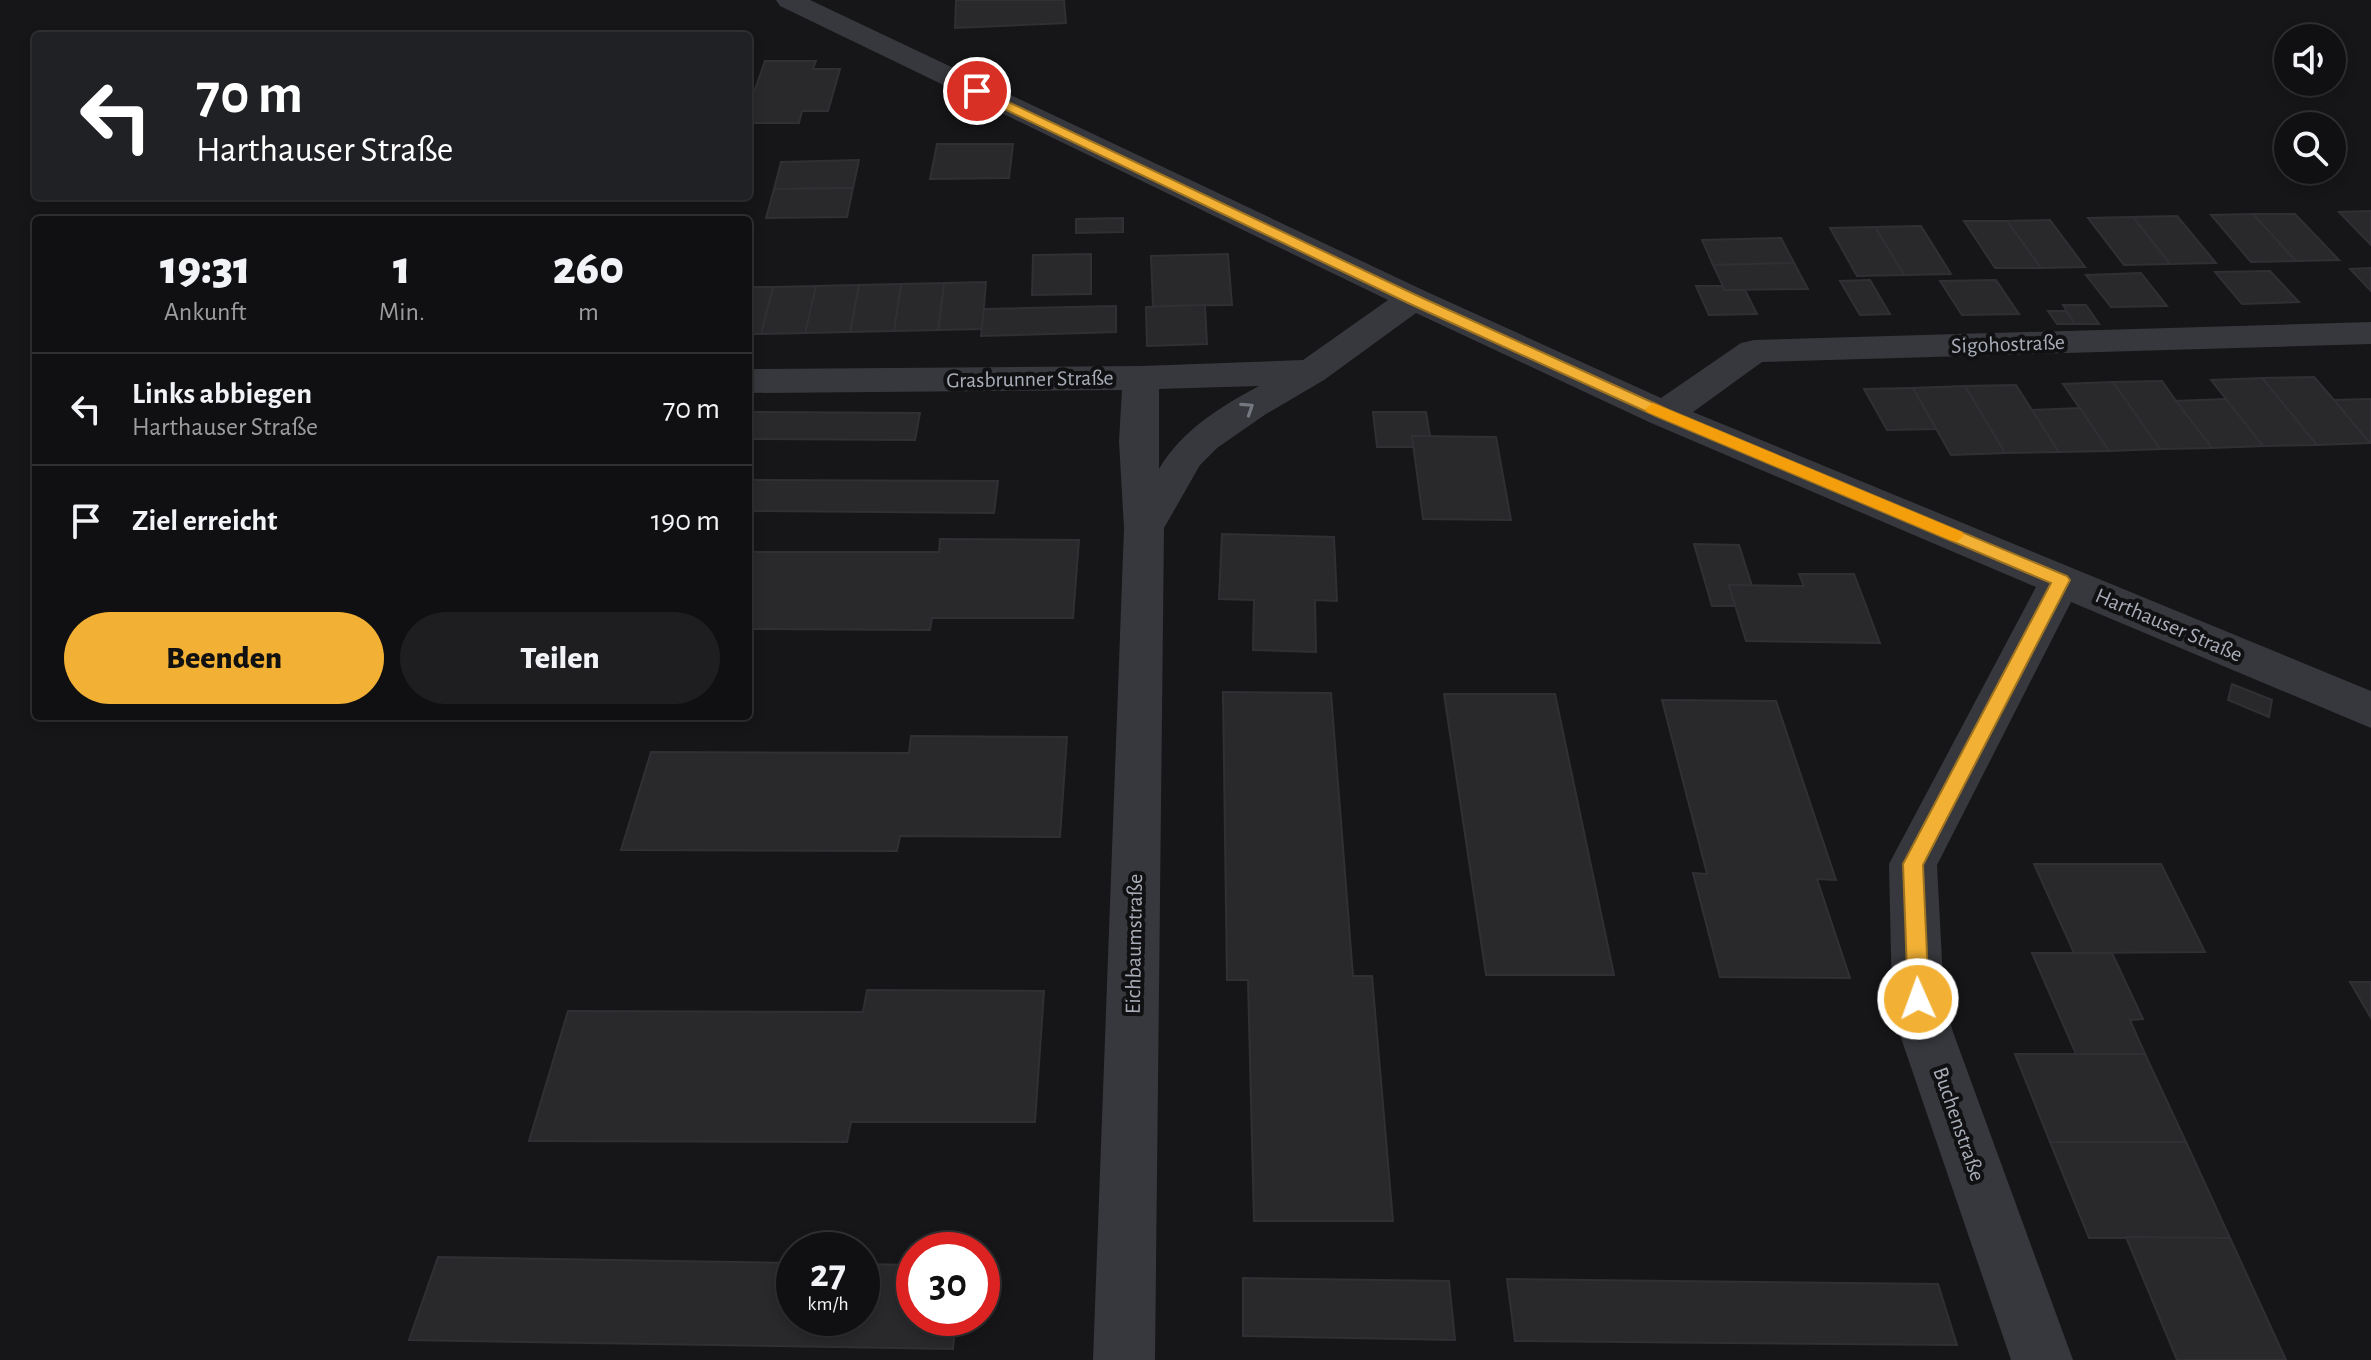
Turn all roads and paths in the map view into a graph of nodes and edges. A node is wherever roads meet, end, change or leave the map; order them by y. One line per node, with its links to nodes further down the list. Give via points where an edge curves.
1 (789, 0): 2 (street, Harthauser Straße)
2 (1413, 299): 4 (street, Eichbaumstraße); 8 (street, Harthauser Straße)
3 (2371, 333): 8 (street, Sigohostraße, via 1754,351)
4 (1311, 372): 5 (street, Grasbrunner Straße); 9 (street, Eichbaumstraße, one-way to 4)
5 (1203, 377): 6 (street, Grasbrunner Straße); 9 (street)
6 (1141, 378): 7 (street, Grasbrunner Straße); 10 (street, Eichbaumstraße)
7 (752, 381)
8 (1664, 414): 12 (street, Harthauser Straße)
9 (1204, 439): 10 (street); 11 (street, Eichbaumstraße, via 1186,456)
10 (1138, 441): 11 (street, Eichbaumstraße)
11 (1144, 528): 14 (street, Eichbaumstraße)
12 (2061, 580): 13 (street, Harthauser Straße); 15 (street, Buchenstraße, via 1913,864 1918,999 1926,1032)
13 (2371, 710)
14 (1124, 1360)
15 (2042, 1360)

